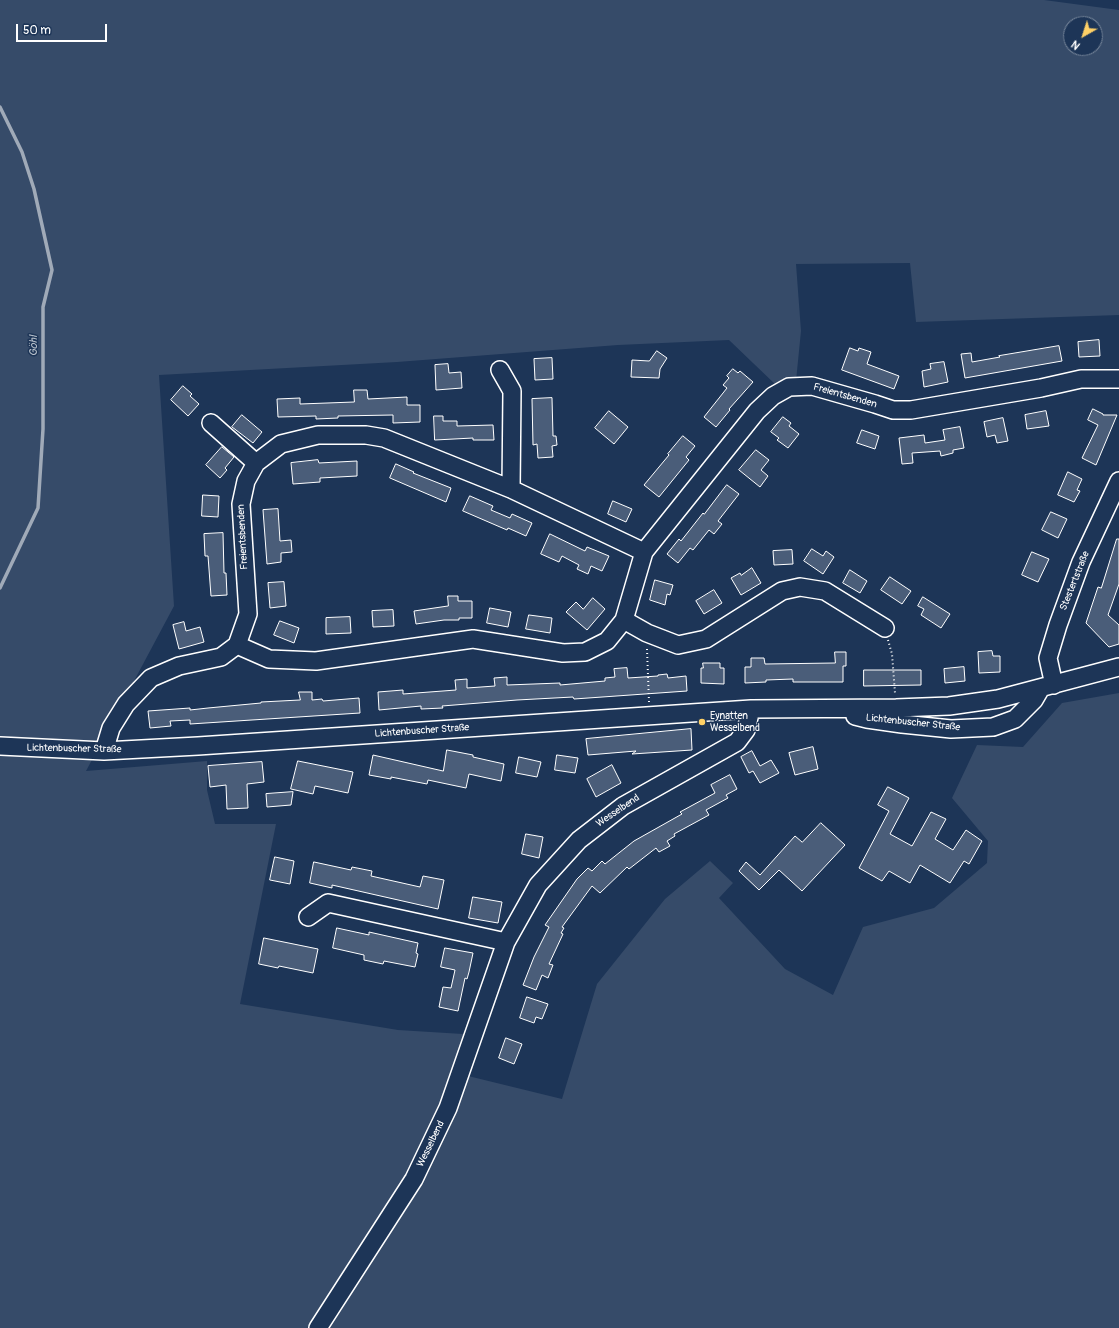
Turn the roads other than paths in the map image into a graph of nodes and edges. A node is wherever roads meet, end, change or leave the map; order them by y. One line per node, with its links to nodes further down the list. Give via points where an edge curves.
1 (500, 370): 6 (street, via 512,391)
2 (1119, 379): 7 (street, Freientsbenden, via 1081,379 911,410 893,410 812,386 789,387 773,396 757,411)
3 (211, 423): 4 (street)
4 (256, 463): 6 (street, Freientsbenden, via 281,444 298,439 318,435 366,435 384,438); 10 (street, Freientsbenden, via 246,481 241,504 248,614)
5 (1119, 481): 12 (street, Stestertstraße, via 1081,562 1058,625 1048,658)
6 (510, 489): 7 (street, Freientsbenden)
7 (644, 552): 8 (street, Freientsbenden)
8 (624, 620): 9 (street, via 678,645 706,639 782,591 800,586 824,591); 10 (street, Freientsbenden, via 607,641 585,652 563,653 473,639 316,661 270,659)
9 (884, 628)
10 (237, 645): 16 (street, via 221,657 180,666 151,678 126,704 111,728)
11 (1119, 667): 12 (street, Lichtenbuscher Straße)
12 (1048, 686): 14 (street, Lichtenbuscher Straße, via 998,699 949,706); 14 (street, Lichtenbuscher Straße, via 1015,719 993,728 951,729 902,724 857,717)
13 (751, 709): 14 (street, Lichtenbuscher Straße); 16 (street, Lichtenbuscher Straße); 18 (street, Wesselbend, via 746,730 737,742 623,806 579,840 538,885)
14 (843, 709)
15 (0, 746): 16 (street, Lichtenbuscher Straße)
16 (104, 751)
17 (308, 917): 18 (street, via 328,904)
18 (506, 942): 19 (street, Wesselbend, via 448,1108 435,1137 414,1180)
19 (318, 1328)

